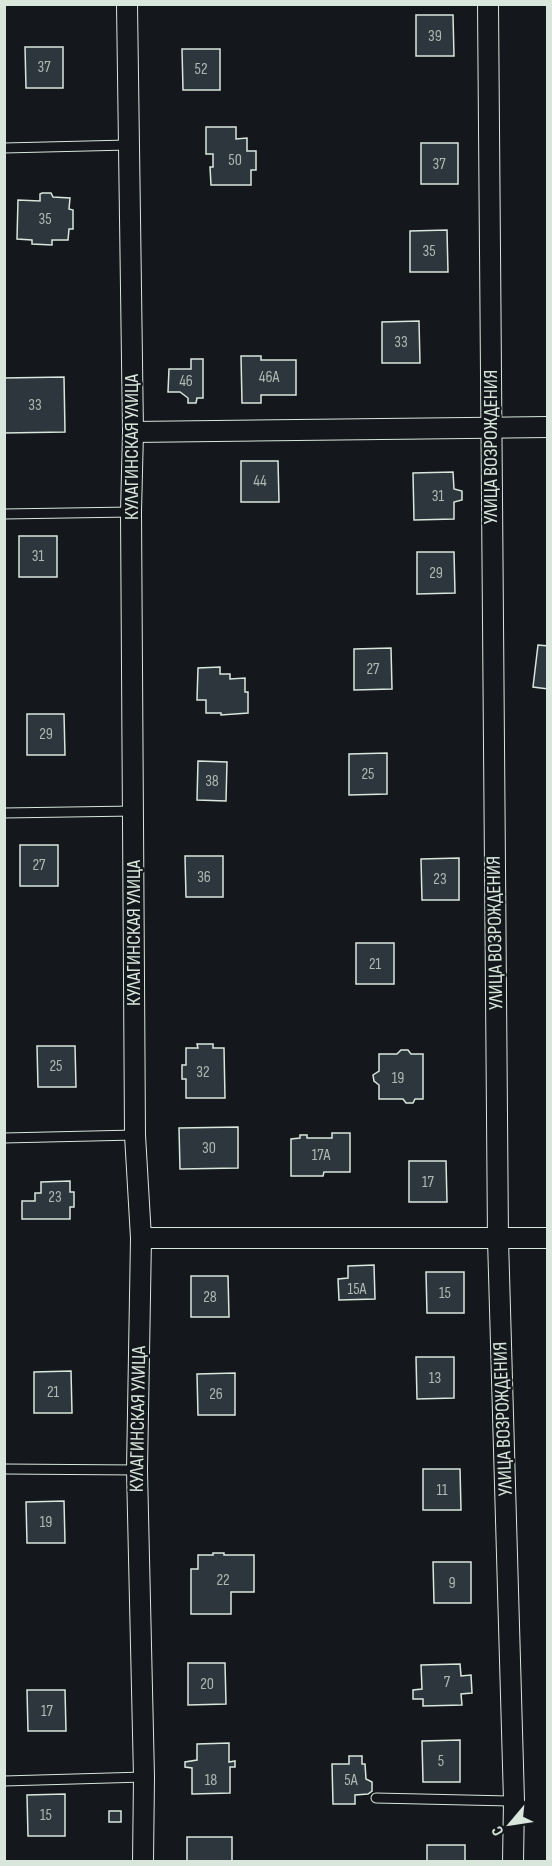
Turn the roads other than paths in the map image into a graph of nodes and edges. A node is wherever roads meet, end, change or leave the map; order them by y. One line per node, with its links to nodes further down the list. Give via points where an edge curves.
1 (126, 4): 3 (street, КУЛАГИНСКАЯ УЛИЦА)
2 (488, 4): 6 (street, УЛИЦА ВОЗРОЖДЕНИЯ)
3 (128, 145): 4 (lane); 7 (street, КУЛАГИНСКАЯ УЛИЦА)
4 (4, 148)
5 (548, 427): 6 (street)
6 (491, 428): 7 (street); 16 (street, УЛИЦА ВОЗРОЖДЕНИЯ)
7 (133, 432): 8 (street, КУЛАГИНСКАЯ УЛИЦА)
8 (131, 512): 9 (lane); 10 (street, КУЛАГИНСКАЯ УЛИЦА)
9 (4, 513)
10 (134, 811): 11 (lane); 12 (street, КУЛАГИНСКАЯ УЛИЦА)
11 (4, 813)
12 (135, 1135): 13 (lane); 14 (street, КУЛАГИНСКАЯ УЛИЦА)
13 (4, 1138)
14 (141, 1238): 16 (street); 18 (street, КУЛАГИНСКАЯ УЛИЦА)
15 (548, 1238): 16 (street)
16 (498, 1239): 22 (street, УЛИЦА ВОЗРОЖДЕНИЯ)
17 (4, 1469): 18 (lane)
18 (137, 1470): 19 (street, КУЛАГИНСКАЯ УЛИЦА)
19 (144, 1777): 20 (lane); 23 (street, КУЛАГИНСКАЯ УЛИЦА)
20 (4, 1781)
21 (376, 1798): 22 (lane)
22 (514, 1801): 24 (street, УЛИЦА ВОЗРОЖДЕНИЯ)
23 (143, 1862)
24 (513, 1862)

